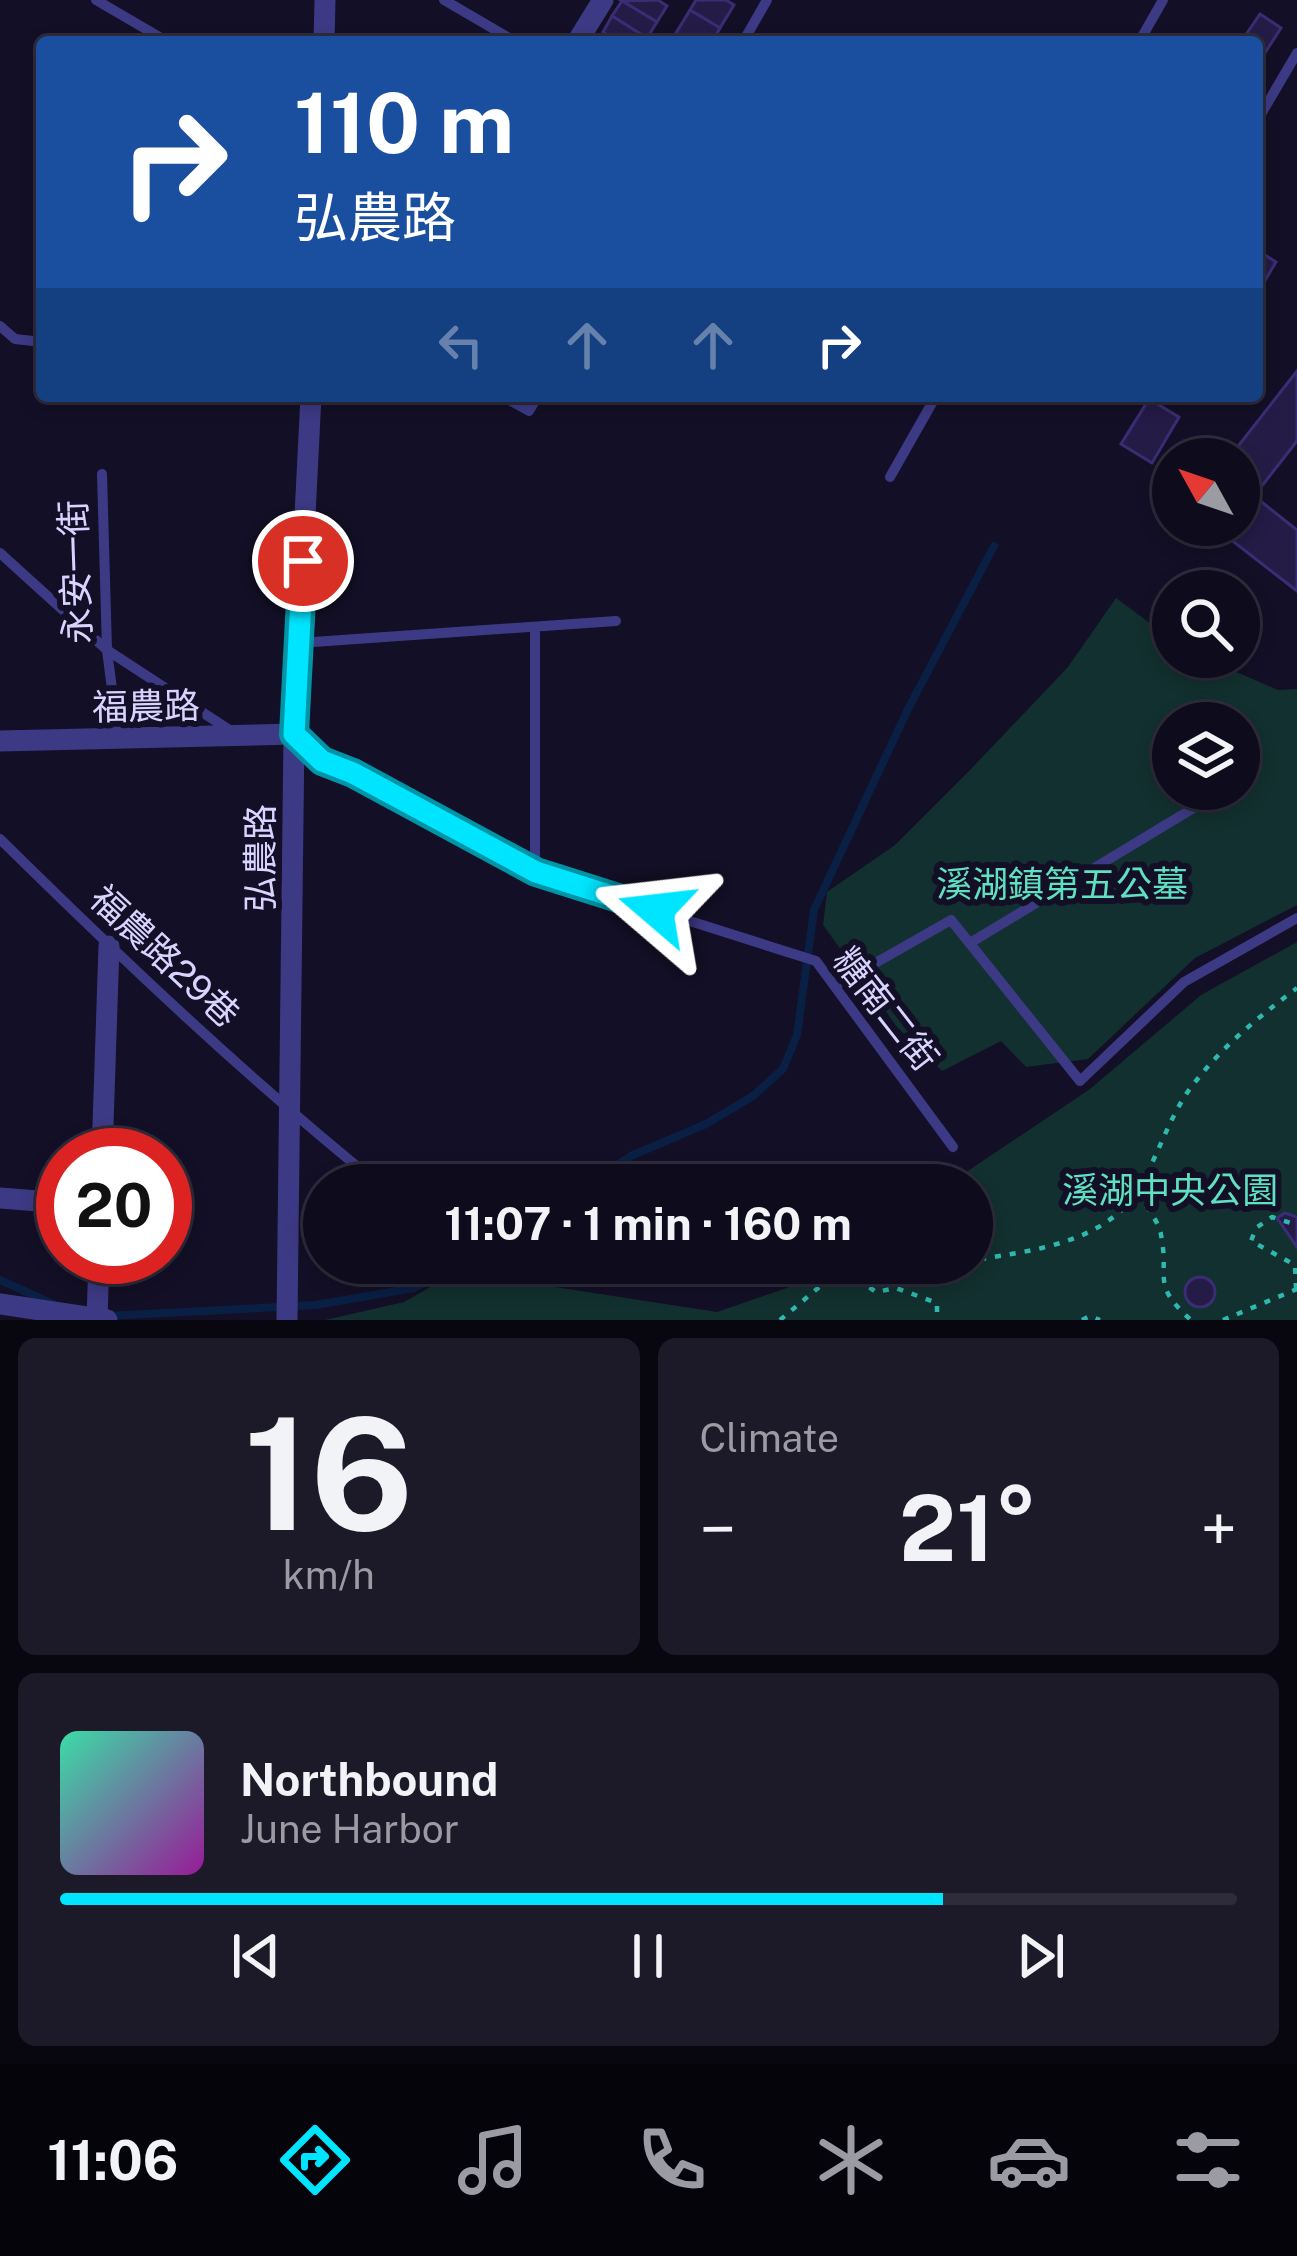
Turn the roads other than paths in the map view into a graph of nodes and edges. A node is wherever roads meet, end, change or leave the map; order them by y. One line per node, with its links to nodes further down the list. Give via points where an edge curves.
1 (96, 0): 7 (lane)
2 (325, 0): 8 (street)
3 (443, 0): 9 (lane)
4 (603, 0): 10 (street)
5 (767, 0): 11 (lane)
6 (1163, 0): 12 (lane)
7 (158, 36)
8 (324, 36)
9 (506, 36)
10 (582, 36)
11 (746, 36)
12 (1142, 36)
13 (1297, 52): 14 (lane)
14 (1263, 111)
15 (0, 326): 16 (lane, via 15,339)
16 (36, 341)
17 (311, 402): 24 (street, 弘農路)
18 (933, 402): 20 (lane)
19 (102, 474): 25 (lane, 永安一街)
20 (890, 477)
21 (0, 553): 25 (lane)
22 (616, 621): 23 (lane)
23 (535, 626): 24 (lane); 32 (lane)
24 (299, 644): 26 (street, 弘農路)
25 (107, 650): 27 (lane); 28 (lane, 永安一街)
26 (294, 734): 27 (street, 福農路); 32 (lane, 糖南二街, via 322,761); 37 (street, 弘農路)
27 (238, 736): 28 (street, 福農路)
28 (119, 740): 29 (street, 福農路)
29 (0, 741)
30 (1190, 810): 34 (lane)
31 (0, 839): 35 (lane, 福農路29巷)
32 (536, 872): 36 (lane, 糖南二街, via 816,961)
33 (1297, 918): 34 (lane, via 1184,982 1080,1081)
34 (970, 943): 36 (lane, via 951,920)
35 (109, 946): 37 (lane, 福農路29巷); 38 (street)
36 (835, 986): 39 (lane, 糖南二街)
37 (292, 1114): 40 (lane, 福農路29巷); 46 (street, 弘農路)
38 (103, 1128)
39 (953, 1147)
40 (354, 1164)
41 (0, 1198): 42 (street)
42 (36, 1201)
43 (99, 1284): 45 (street)
44 (0, 1304): 45 (street)
45 (100, 1316)
46 (287, 1320)

